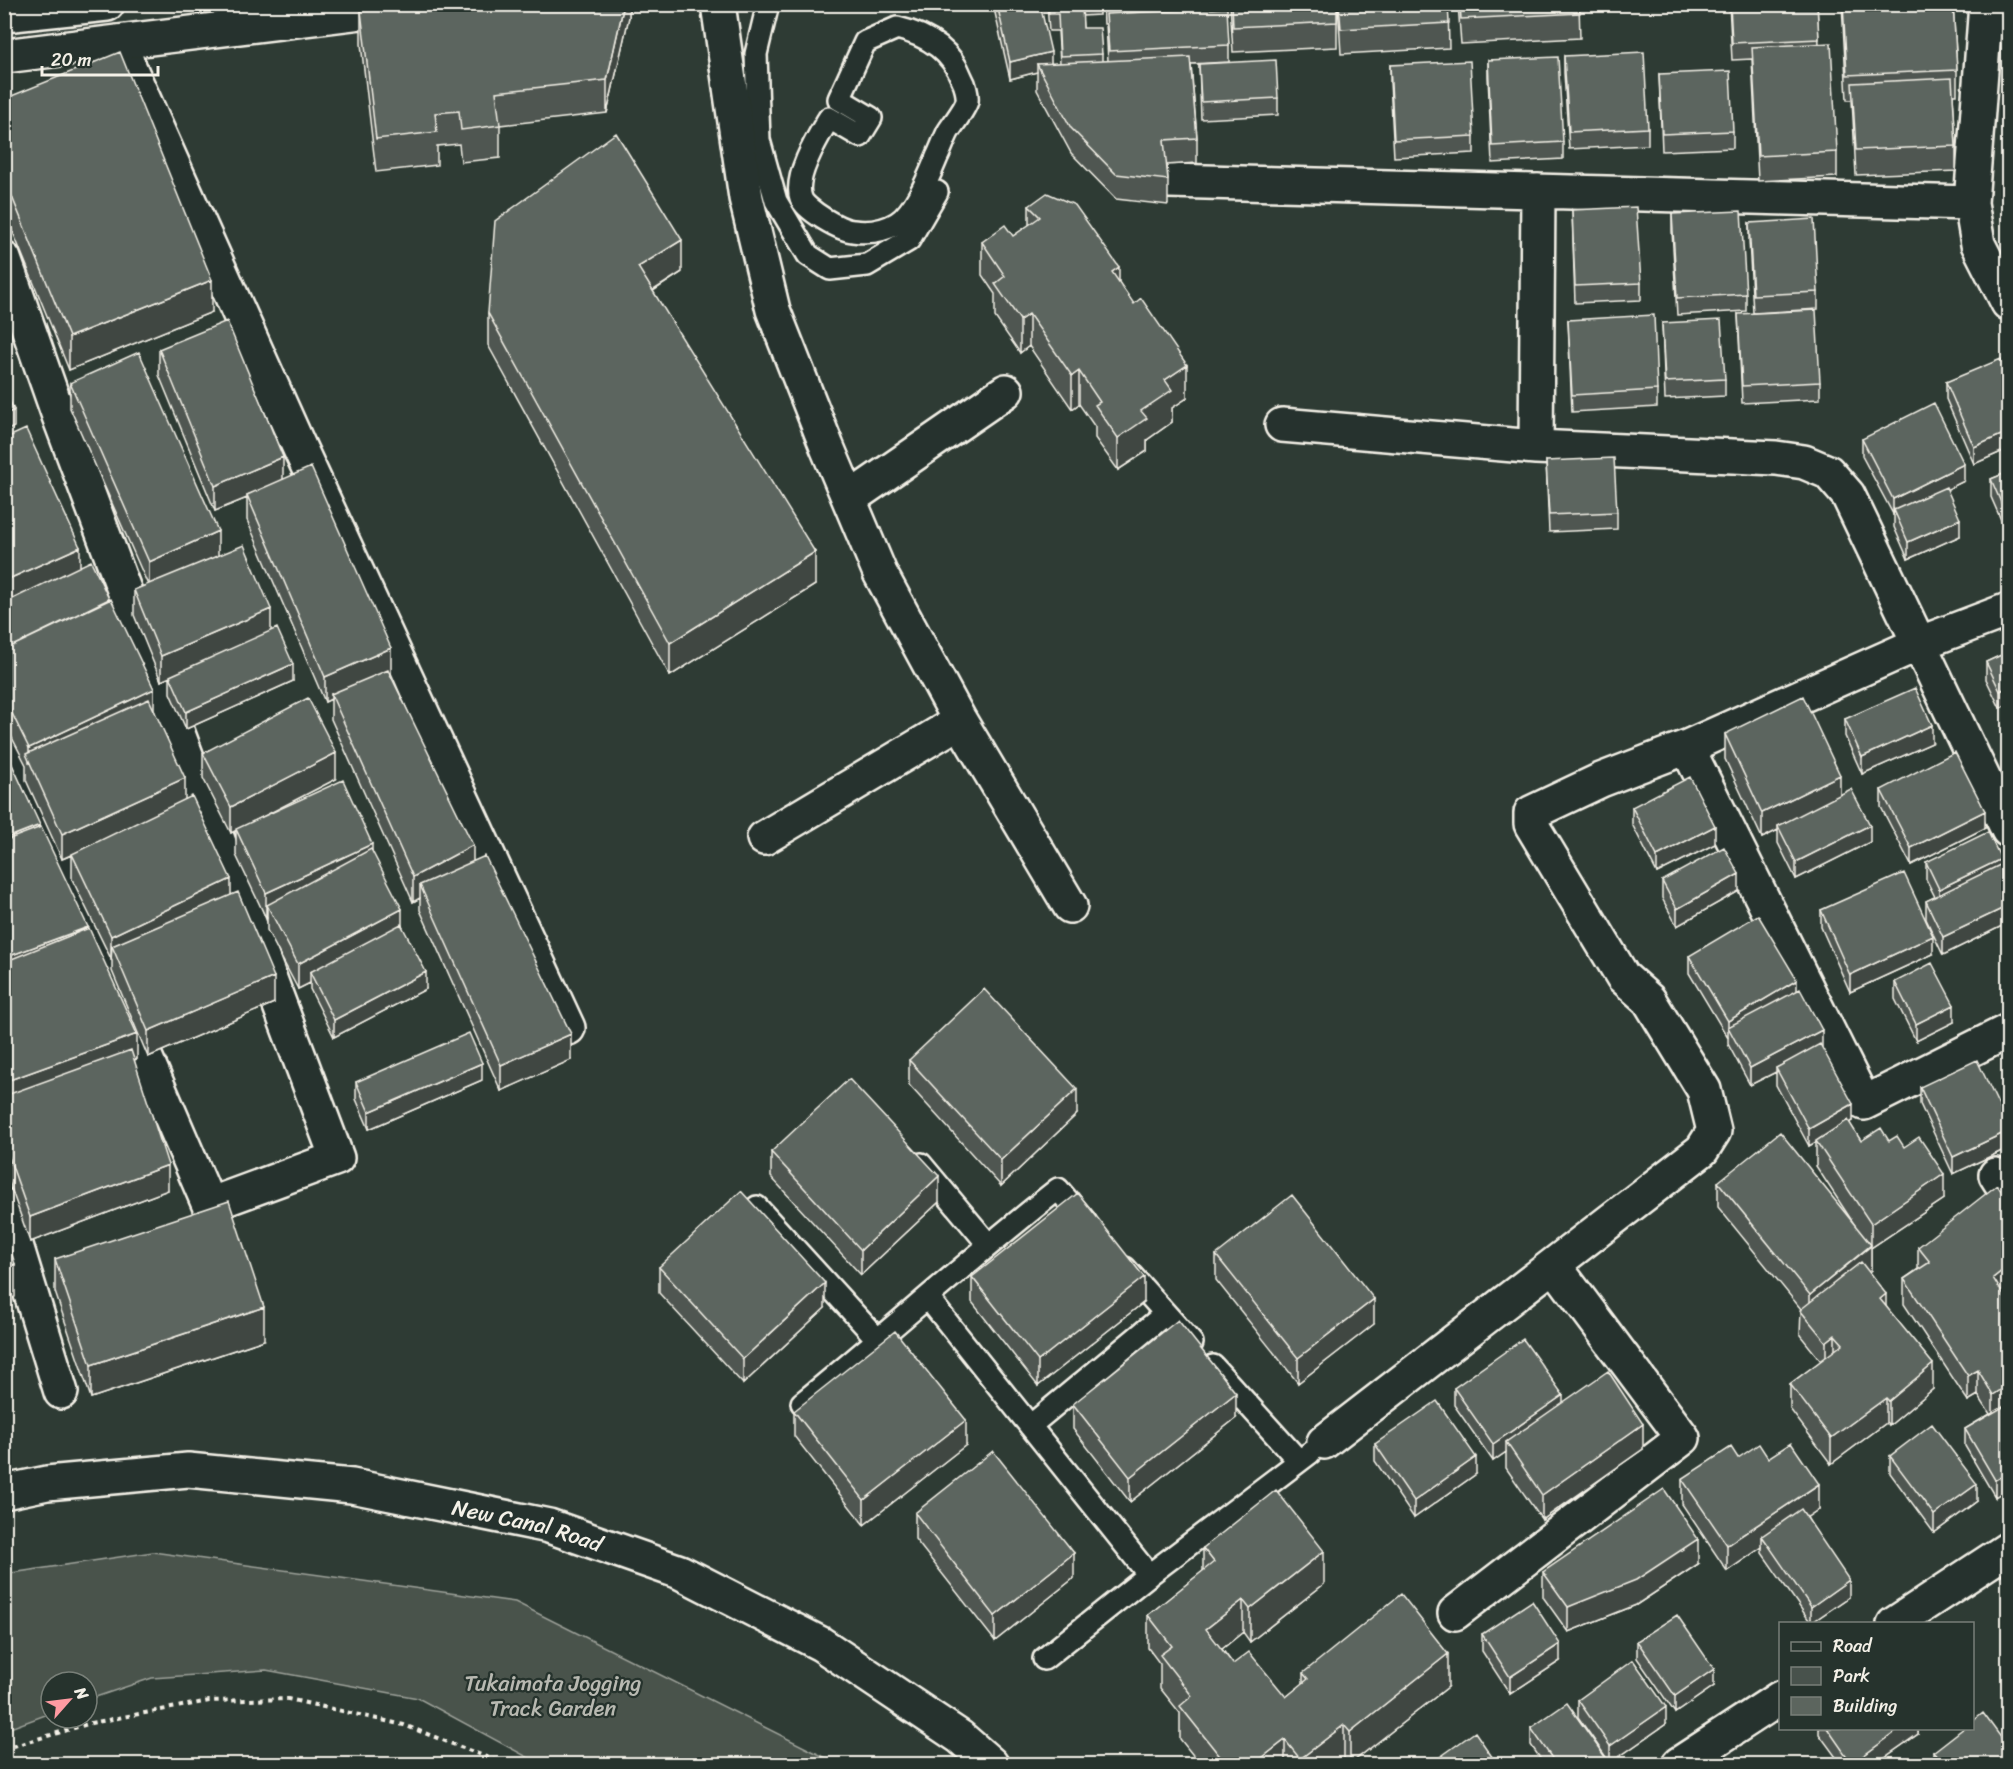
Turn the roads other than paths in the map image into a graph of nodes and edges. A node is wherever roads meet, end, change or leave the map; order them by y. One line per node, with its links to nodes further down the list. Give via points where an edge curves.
1 (107, 4): 6 (street)
2 (426, 4): 7 (street)
3 (718, 4): 18 (street, via 746,198 773,310)
4 (768, 4): 9 (lane, via 756,54 759,140 776,201 808,255 830,269 867,265 909,240 938,192 951,158)
5 (1986, 4): 12 (street)
6 (4, 15)
7 (118, 42): 8 (street); 27 (street, via 300,449)
8 (4, 56)
9 (946, 135): 9 (lane, via 915,203 899,222 879,231 851,231 816,215 801,198 799,181 829,118 860,136 871,118 840,99 865,42 897,28 914,32 944,49 958,67 967,101)
10 (1169, 181): 11 (street)
11 (1538, 191): 12 (street); 17 (street)
12 (1971, 203): 14 (street, via 1978,244)
13 (4, 259): 22 (street, via 337,1158 209,1205)
14 (2008, 303)
15 (1006, 391): 18 (street)
16 (1282, 425): 17 (street)
17 (1536, 447): 20 (street, via 1776,458 1804,462 1828,472 1848,495)
18 (849, 499): 21 (street, via 880,573)
19 (2008, 609): 20 (street)
20 (1918, 644): 23 (street); 24 (street)
21 (960, 721): 25 (street); 26 (street)
22 (4, 728)
23 (1687, 747): 28 (street, via 1864,1103); 35 (street, via 1601,780 1531,813 1532,824 1623,978 1649,1000 1704,1090 1714,1131 1702,1150)
24 (2008, 830)
25 (764, 838)
26 (1070, 906)
27 (568, 1028)
28 (2008, 1031)
29 (907, 1147): 33 (lane)
30 (4, 1206): 39 (street)
31 (757, 1207): 38 (lane)
32 (1096, 1234): 33 (lane, via 1058,1189)
33 (988, 1244): 36 (lane)
34 (1111, 1251): 37 (lane)
35 (1554, 1264): 42 (street); 46 (street, via 1683,1438)
36 (928, 1298): 38 (lane); 41 (lane)
37 (1165, 1314): 41 (lane); 42 (lane)
38 (879, 1341): 40 (lane)
39 (61, 1392)
40 (802, 1403)
41 (1030, 1426): 45 (lane)
42 (1312, 1452): 45 (lane)
43 (4, 1492): 50 (street, New Canal Road, via 47,1483 188,1470 352,1486 549,1526 681,1572 821,1644 960,1737)
44 (2008, 1549): 47 (street)
45 (1149, 1575): 48 (lane)
46 (1455, 1613)
47 (1896, 1622)
48 (1044, 1659)
49 (1779, 1699): 51 (street)
50 (991, 1764)
51 (1679, 1764)

